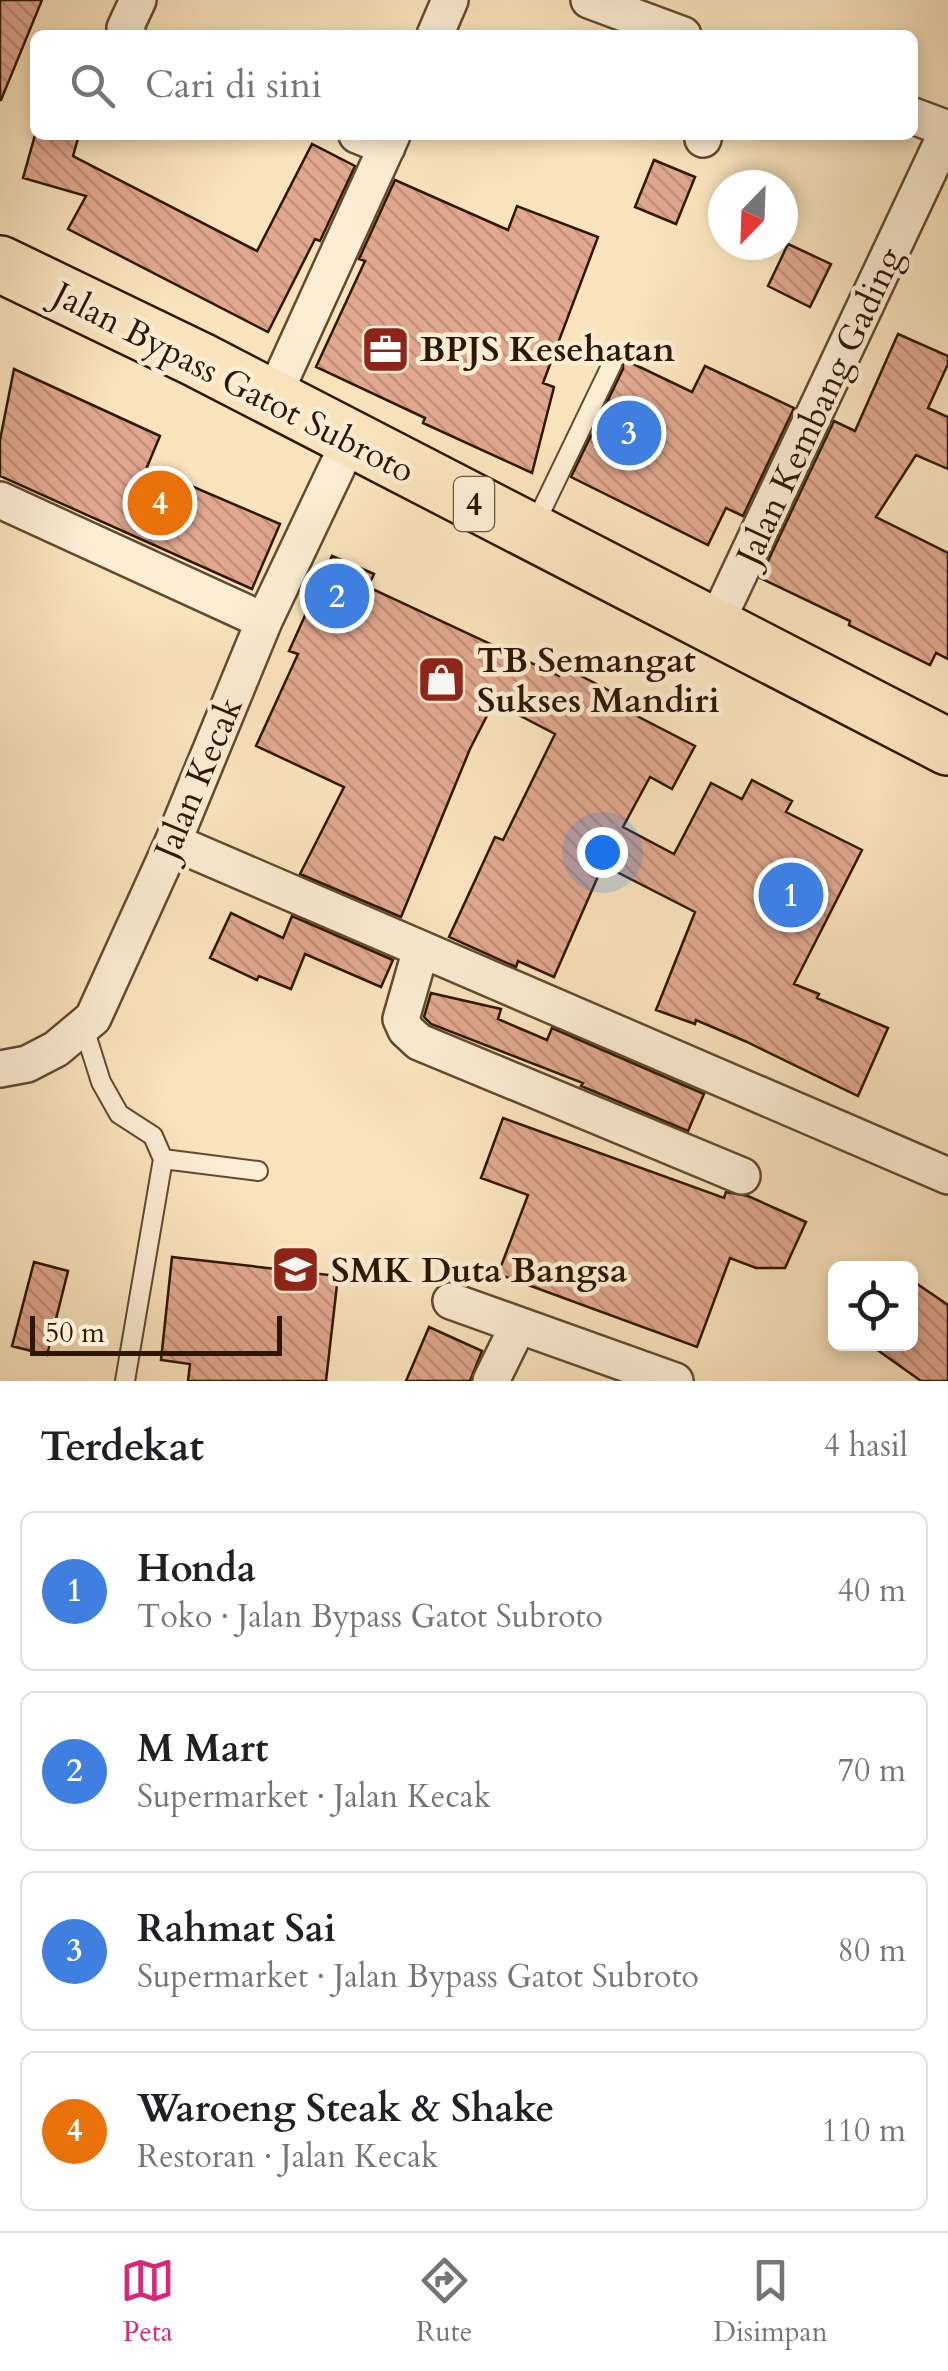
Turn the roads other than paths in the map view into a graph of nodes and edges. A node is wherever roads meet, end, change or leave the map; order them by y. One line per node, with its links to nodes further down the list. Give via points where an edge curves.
1 (138, 0): 5 (street)
2 (450, 0): 6 (street)
3 (589, 0): 4 (street)
4 (652, 11): 7 (street)
5 (126, 30)
6 (437, 30)
7 (677, 30)
8 (918, 118): 9 (street)
9 (948, 130): 18 (street, Jalan Kembang Gading)
10 (379, 140): 13 (street)
11 (0, 264): 13 (highway, Jalan Bypass Gatot Subroto / 4)
12 (612, 364): 16 (lane)
13 (280, 381): 14 (highway, Jalan Bypass Gatot Subroto / 4)
14 (350, 440): 16 (highway, Jalan Bypass Gatot Subroto / 4); 17 (street, Jalan Kecak)
15 (0, 500): 17 (street)
16 (530, 532): 18 (highway, Jalan Bypass Gatot Subroto / 4)
17 (264, 622): 20 (street, Jalan Kecak)
18 (714, 627): 19 (highway, Jalan Bypass Gatot Subroto / 4)
19 (948, 748)
20 (173, 842): 21 (street); 22 (street, Jalan Kecak)
21 (421, 949): 26 (street, via 401,1020 420,1042); 27 (street)
22 (84, 1028): 23 (street, Jalan Kecak, via 56,1050); 24 (lane, via 100,1082 119,1114 153,1136)
23 (0, 1069)
24 (163, 1159): 25 (lane); 30 (lane)
25 (258, 1170)
26 (742, 1176)
27 (948, 1176)
28 (451, 1301): 29 (street)
29 (518, 1326): 31 (street); 32 (street)
30 (125, 1381)
31 (491, 1381)
32 (675, 1381)

